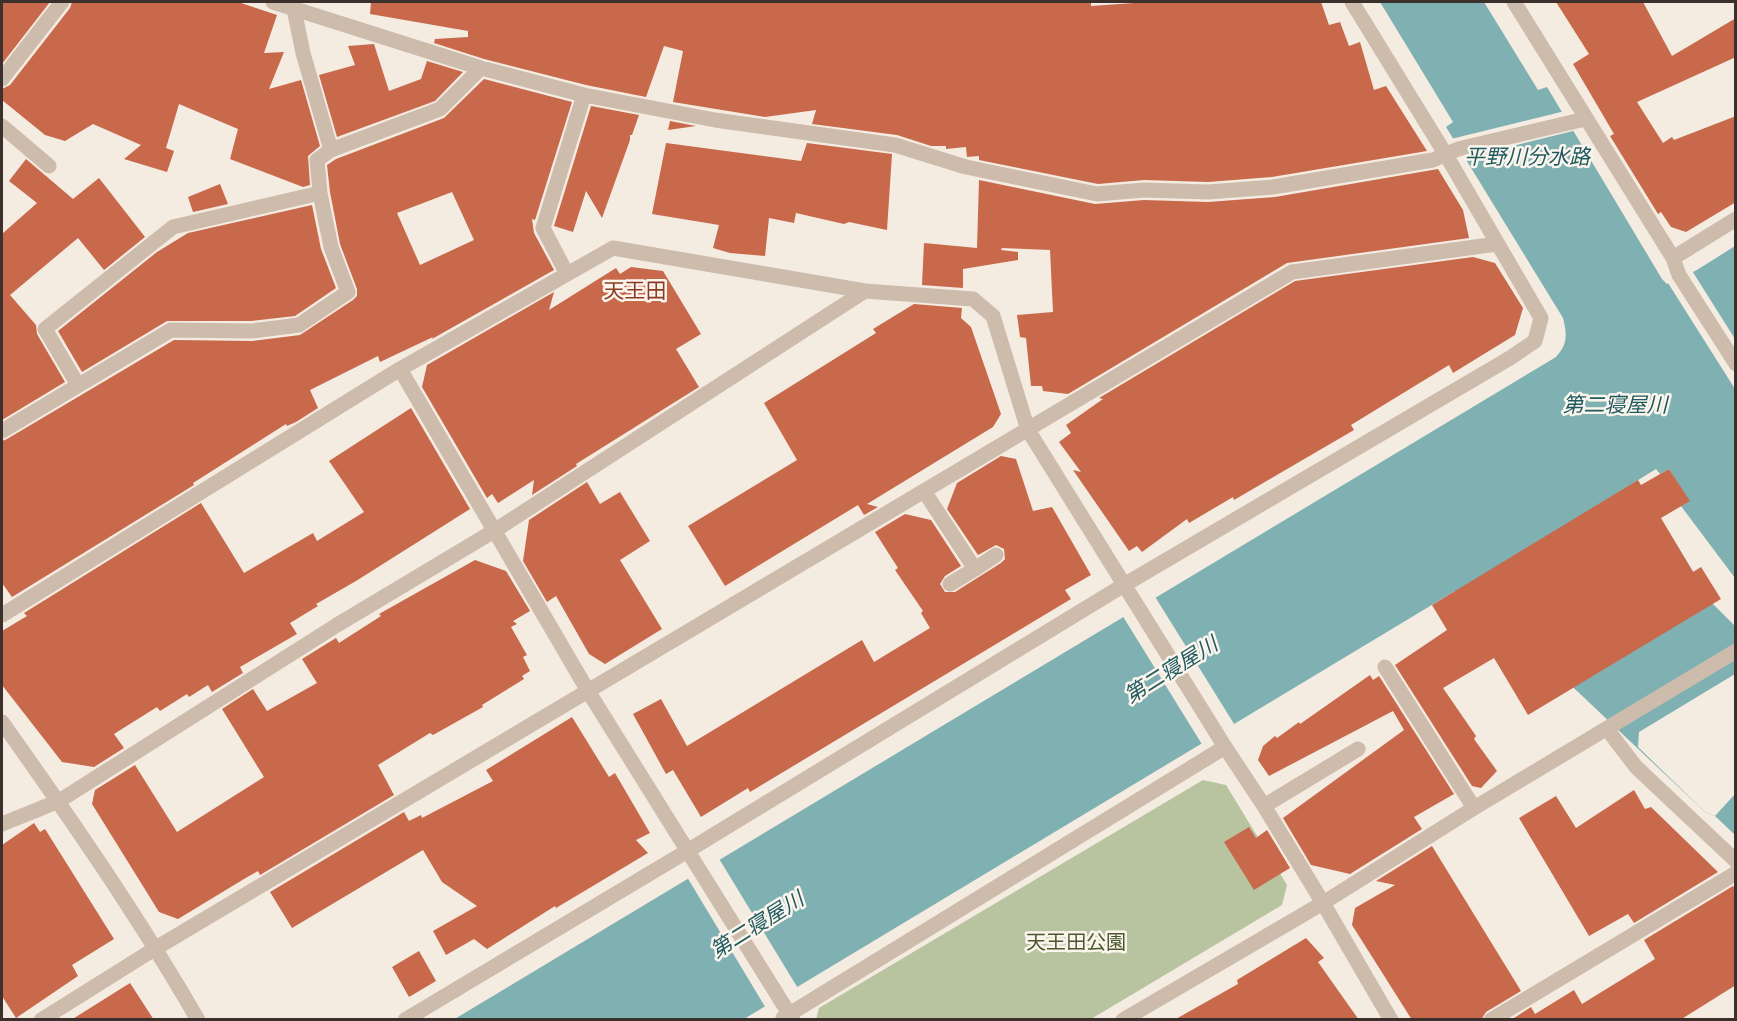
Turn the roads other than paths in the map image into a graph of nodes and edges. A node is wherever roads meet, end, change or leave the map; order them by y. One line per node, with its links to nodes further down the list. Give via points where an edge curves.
1 (63, 2): 7 (street)
2 (273, 2): 5 (street)
3 (1352, 2): 12 (street)
4 (1514, 2): 9 (street)
5 (294, 9): 6 (street); 11 (street)
6 (482, 68): 8 (street); 11 (street, via 440,109)
7 (2, 79)
8 (584, 95): 12 (street, via 715,120 895,145 966,167 1096,194 1273,187 1433,160); 18 (street, via 543,228)
9 (1579, 120): 12 (street); 17 (street)
10 (2, 126): 13 (street)
11 (331, 150): 14 (street, via 317,160)
12 (1452, 152): 16 (street)
13 (49, 166)
14 (320, 193): 22 (street, via 173,227 45,329); 22 (street, via 331,247 348,292 299,325 252,332 171,330)
15 (1736, 219): 17 (street)
16 (1497, 244): 23 (street, via 1292,272); 30 (street, via 1541,318 1535,341)
17 (1673, 258): 20 (street, via 1679,275)
18 (567, 274): 19 (street, via 613,248); 21 (street)
19 (865, 291): 23 (street, via 972,299 993,316); 26 (street)
20 (1736, 364)
21 (399, 369): 26 (street); 31 (street)
22 (78, 385): 24 (street)
23 (1028, 430): 25 (street); 30 (street)
24 (2, 431)
25 (924, 491): 28 (street); 34 (street)
26 (494, 531): 34 (street); 39 (street)
27 (996, 555): 28 (street)
28 (975, 569): 29 (street)
29 (950, 584)
30 (1124, 585): 37 (street); 43 (street)
31 (2, 615)
32 (1736, 651): 36 (street)
33 (1385, 668): 41 (street)
34 (588, 691): 43 (street); 47 (street)
35 (2, 722): 39 (street)
36 (1607, 729): 41 (street); 44 (street, via 1636,767)
37 (1223, 744): 40 (street); 48 (street)
38 (1358, 749): 40 (street)
39 (59, 801): 42 (street); 47 (street)
40 (1264, 806): 46 (street)
41 (1474, 808): 46 (street)
42 (2, 824)
43 (689, 850): 48 (street); 51 (street)
44 (1736, 861)
45 (1736, 873): 54 (street)
46 (1323, 903): 52 (street); 53 (street)
47 (156, 948): 49 (street); 50 (street)
48 (786, 1014)
49 (41, 1020)
50 (198, 1020)
51 (405, 1020)
52 (1123, 1020)
53 (1390, 1020)
54 (1491, 1020)

